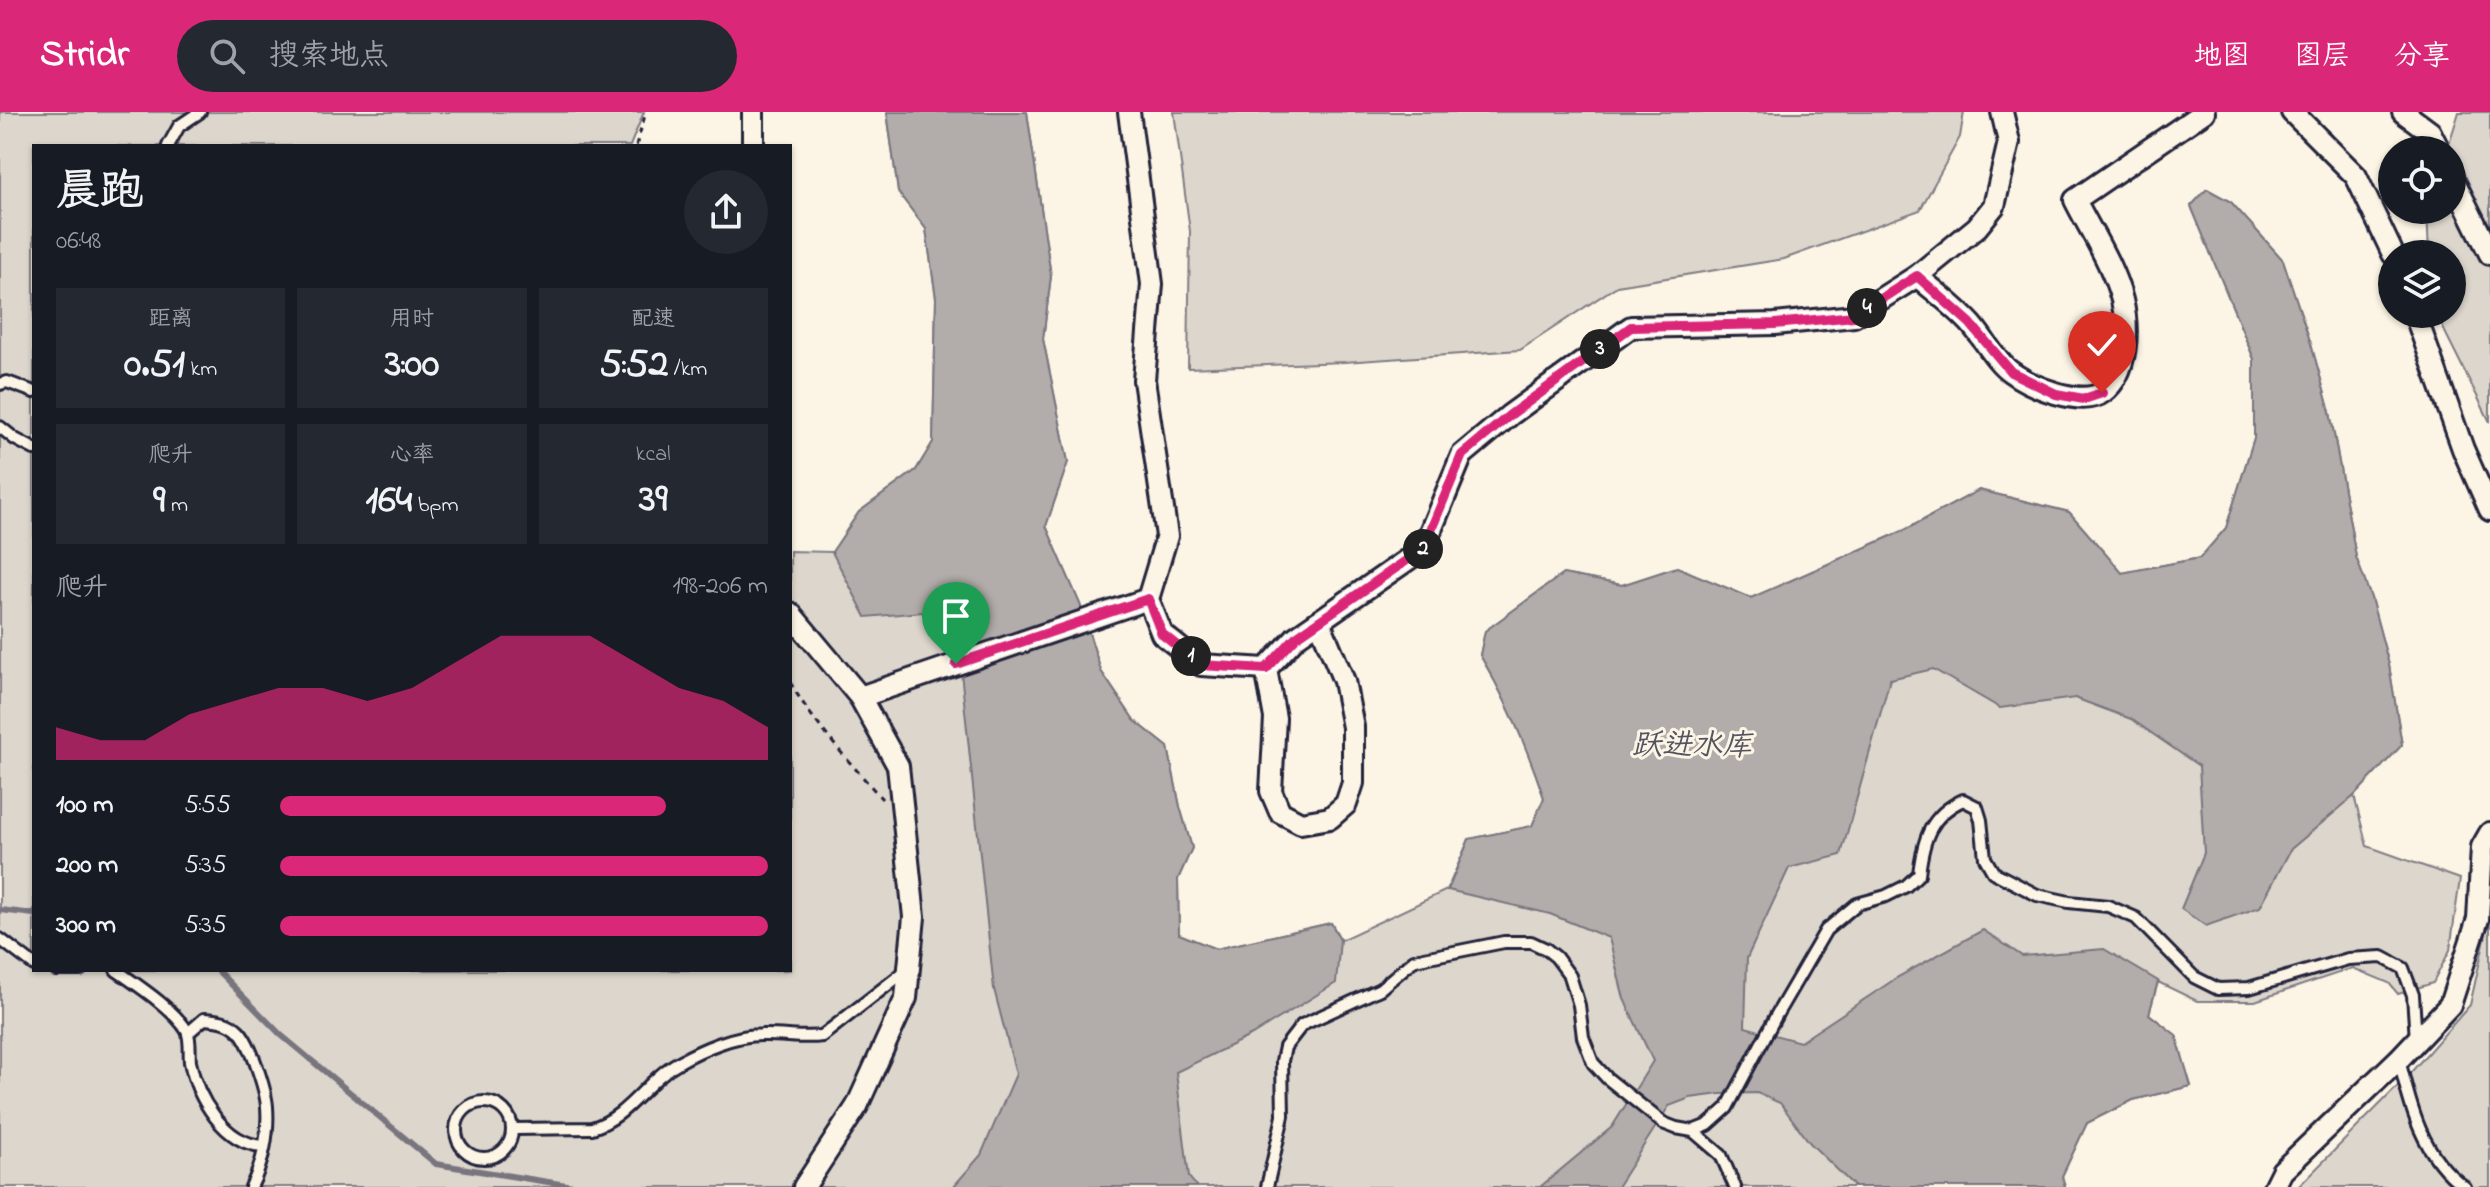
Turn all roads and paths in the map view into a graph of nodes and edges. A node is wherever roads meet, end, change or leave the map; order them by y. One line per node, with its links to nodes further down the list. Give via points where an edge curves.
1 (200, 112): 10 (lane, via 179,126)
2 (646, 112): 11 (path)
3 (753, 112): 12 (street)
4 (1129, 112): 23 (street, via 1152,284 1144,380 1167,536)
5 (2002, 112): 16 (street, via 2009,142 1994,206 1977,227)
6 (2204, 112): 16 (street, via 2075,200 2122,303 2125,342 2119,372 2102,393 2084,399 2056,394 2011,372 1970,323)
7 (2292, 112): 14 (street, via 2356,176)
8 (2403, 112): 9 (street)
9 (2432, 136)
10 (169, 144)
11 (637, 144)
12 (753, 144)
13 (2466, 205): 15 (street)
14 (2386, 240)
15 (2490, 254)
16 (1917, 276): 25 (street, via 1854,316 1775,324 1631,327 1462,455 1423,549)
17 (2420, 328): 22 (street)
18 (0, 384): 19 (lane)
19 (32, 391)
20 (0, 427): 21 (lane)
21 (32, 448)
22 (2490, 510)
23 (1148, 599): 26 (street, via 1162,634 1201,665); 28 (street)
24 (792, 615): 28 (street)
25 (1319, 621): 26 (street); 26 (street, via 1344,681 1353,727 1353,783 1346,804 1330,818 1301,823 1280,812 1271,791 1275,718)
26 (1266, 669)
27 (792, 685): 29 (path)
28 (860, 697): 33 (street, via 898,766 914,917)
29 (883, 800)
30 (2490, 833): 36 (street, via 2482,847 2478,919 2450,1005)
31 (0, 939): 32 (lane)
32 (32, 963)
33 (909, 967): 38 (lane, via 822,1036 744,1037 695,1054 676,1063 603,1125); 41 (street, via 906,998 857,1106)
34 (119, 972): 35 (lane)
35 (188, 1033): 40 (lane, via 205,1105 230,1132); 40 (lane, via 204,1019 219,1020 241,1033 267,1105)
36 (2416, 1041): 37 (street); 39 (lane, via 2413,995 2403,968 2382,957 2348,959 2249,988 2218,989 2194,977 2136,918 2108,906 2037,895 1993,872 1985,858 1977,807 1963,800 1934,820 1919,874 1886,896 1857,904 1826,930 1727,1108)
37 (2399, 1059): 45 (street, via 2282,1171); 46 (lane, via 2412,1114 2436,1159)
38 (512, 1129): 38 (lane, via 498,1106 479,1103 463,1111 456,1128 460,1146 483,1158 507,1146)
39 (1693, 1131): 43 (lane, via 1663,1123 1593,1063 1570,976 1556,957 1531,942 1504,942 1414,960 1380,989 1302,1025 1285,1047 1283,1116); 44 (lane, via 1721,1155)
40 (263, 1146): 42 (lane)
41 (806, 1186)
42 (251, 1187)
43 (1267, 1187)
44 (1735, 1187)
45 (2274, 1187)
46 (2465, 1187)

